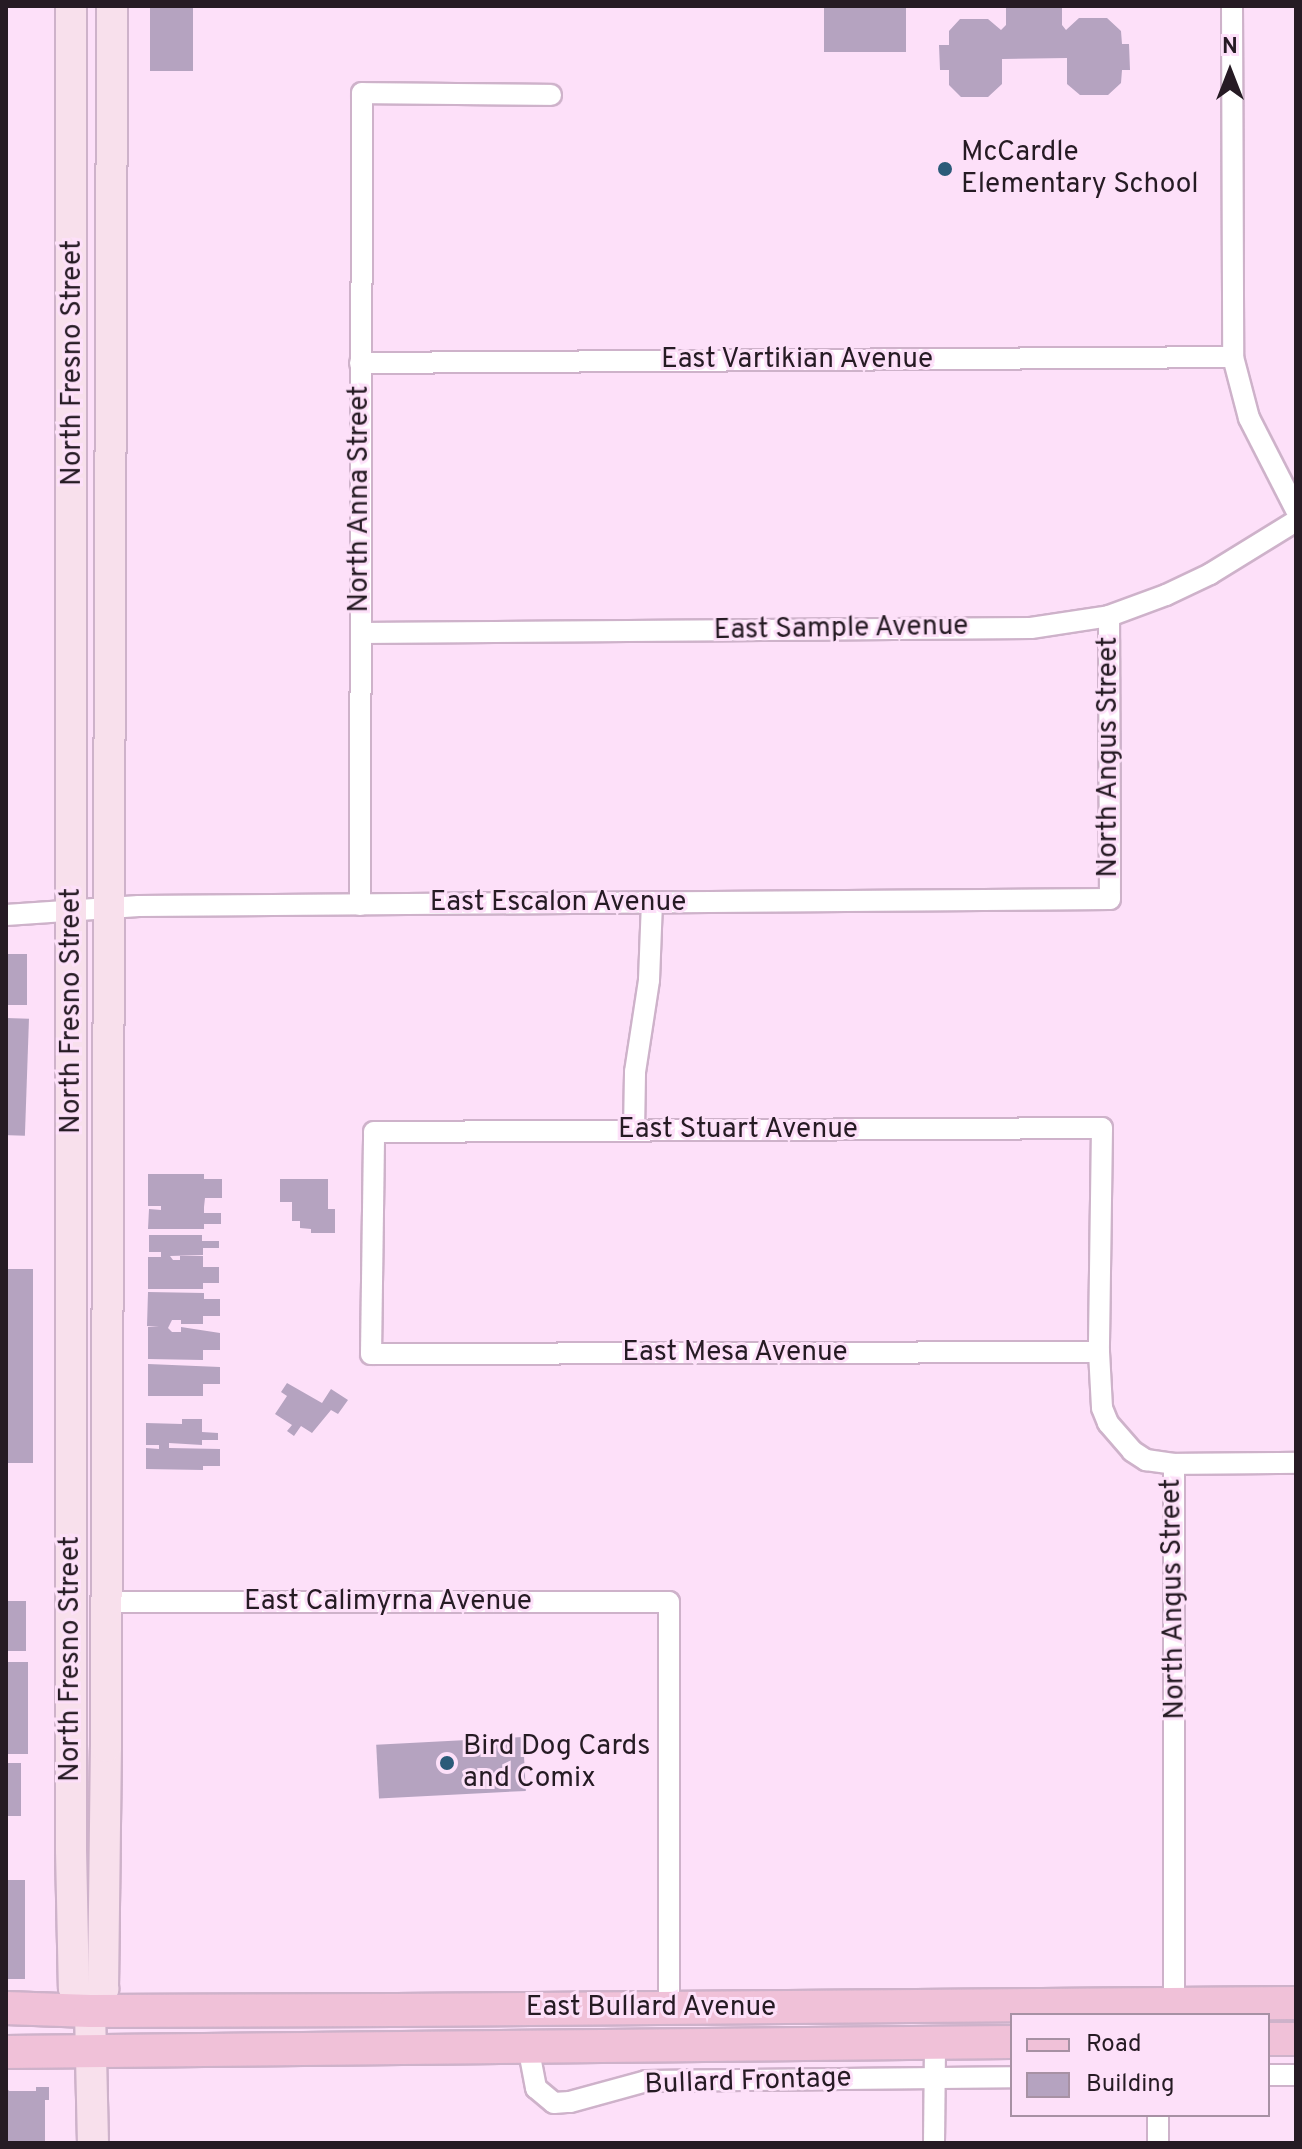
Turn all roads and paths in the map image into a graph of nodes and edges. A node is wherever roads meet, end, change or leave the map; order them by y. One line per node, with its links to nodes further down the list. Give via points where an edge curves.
1 (71, 6): 5 (main road, North Fresno Street)
2 (112, 6): 8 (main road, North Fresno Street)
3 (1232, 6): 6 (street)
4 (551, 95): 7 (street, North Anna Street, via 362,93)
5 (73, 150): 8 (main road, via 89,169 94,189 95,317 98,351); 17 (main road, North Fresno Street)
6 (1233, 357): 7 (street, East Vartikian Avenue); 9 (street, via 1249,418)
7 (360, 363): 12 (street, North Anna Street)
8 (110, 371): 16 (main road, North Fresno Street)
9 (1296, 510)
10 (1296, 521): 11 (street, East Sample Avenue, via 1210,574)
11 (1109, 616): 12 (street, East Sample Avenue, via 1031,628); 13 (street, North Angus Street)
12 (361, 633): 15 (street, North Anna Street)
13 (1110, 899): 14 (street, East Escalon Avenue)
14 (652, 902): 15 (street, East Escalon Avenue); 20 (street)
15 (360, 905): 16 (street, East Escalon Avenue)
16 (108, 909): 17 (street, East Escalon Avenue); 26 (main road, North Fresno Street)
17 (72, 913): 18 (street, East Escalon Avenue); 23 (main road, North Fresno Street)
18 (6, 915)
19 (1102, 1128): 20 (street, East Stuart Avenue); 21 (street, North Angus Street)
20 (634, 1131): 22 (street, East Stuart Avenue, via 374,1132)
21 (1099, 1352): 22 (street, East Mesa Avenue); 25 (street, North Angus Street, via 1102,1408 1108,1423 1146,1460)
22 (371, 1354)
23 (72, 1400): 26 (main road, via 82,1406 86,1421 92,1590); 31 (main road, North Fresno Street, via 74,1988)
24 (1296, 1463): 25 (street)
25 (1174, 1464): 30 (street, North Angus Street)
26 (107, 1602): 29 (street, East Calimyrna Avenue, via 669,1602); 31 (main road, North Fresno Street, via 103,1989)
27 (1296, 2003): 30 (main road, East Bullard Avenue)
28 (6, 2008): 31 (main road, East Bullard Avenue)
29 (669, 2008): 30 (main road, East Bullard Avenue); 31 (main road, East Bullard Avenue); 36 (main road, via 654,2026 548,2029)
30 (1174, 2009)
31 (90, 2011): 37 (main road, North Fresno Street)
32 (1270, 2039): 33 (main road)
33 (1296, 2039)
34 (1010, 2042): 35 (main road, East Bullard Avenue)
35 (935, 2043): 36 (main road, East Bullard Avenue); 42 (street)
36 (528, 2046): 37 (main road, East Bullard Avenue); 42 (street, Bullard Frontage, via 536,2088 554,2103 646,2081)
37 (91, 2051): 38 (main road, East Bullard Avenue); 44 (main road, North Fresno Street)
38 (6, 2052)
39 (1270, 2075): 40 (street)
40 (1296, 2075)
41 (1010, 2077): 42 (street, Bullard Frontage)
42 (934, 2078): 45 (street)
43 (1158, 2117): 46 (street)
44 (93, 2143)
45 (934, 2143)
46 (1158, 2143)

